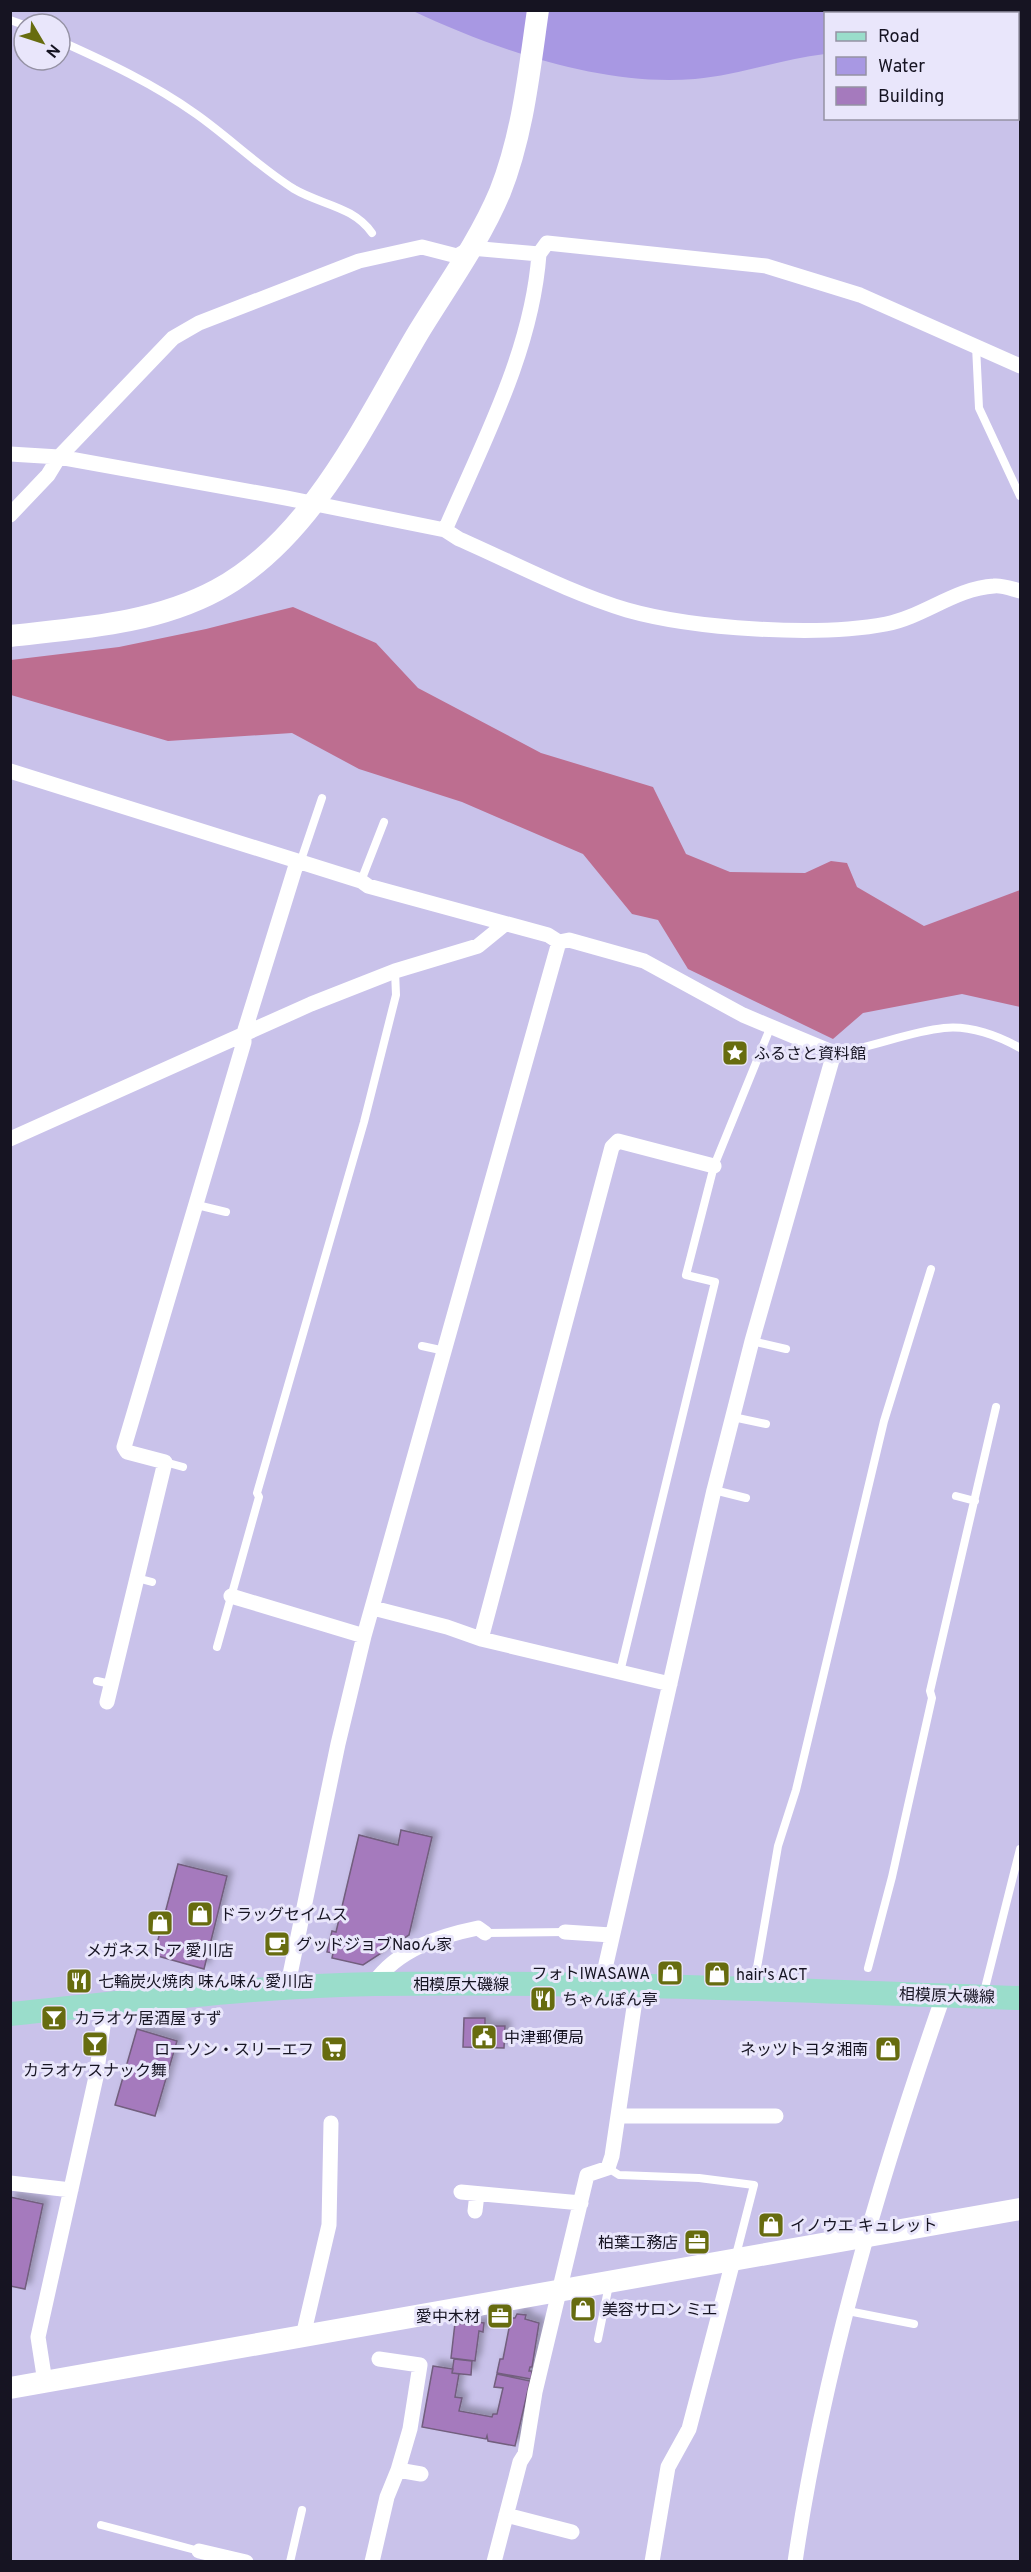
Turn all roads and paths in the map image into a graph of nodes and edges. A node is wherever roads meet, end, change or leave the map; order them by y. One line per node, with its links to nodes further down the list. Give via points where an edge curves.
1 (538, 10): 4 (street, via 520,133 499,193)
2 (72, 46): 3 (lane, via 121,68 196,114 295,189 343,209 363,221)
3 (372, 233)
4 (471, 248): 5 (street); 9 (street, via 457,256 422,247 359,261 199,323 174,338); 14 (street, via 325,487 257,564 217,590 175,608 110,624)
5 (539, 254): 6 (street, via 547,243 765,266 860,295); 12 (street, via 537,282 519,351)
6 (976, 345): 7 (street); 10 (lane, via 980,408)
7 (1020, 366)
8 (10, 454): 9 (street)
9 (58, 457): 11 (street, via 48,475); 12 (street)
10 (1020, 496)
11 (10, 515)
12 (445, 530): 13 (street, via 594,598 628,610 709,624 777,630 887,624 975,590 995,586)
13 (1020, 591)
14 (10, 636)
15 (10, 771): 18 (street)
16 (330, 807): 18 (lane, via 321,801)
17 (384, 822): 19 (lane)
18 (298, 863): 19 (street); 24 (street)
19 (361, 881): 20 (street)
20 (504, 924): 21 (street, via 548,935); 22 (street, via 478,946)
21 (559, 942): 23 (street, via 570,940 644,961); 35 (street)
22 (395, 971): 24 (street); 45 (lane, via 396,995 364,1122)
23 (771, 1026): 26 (street); 28 (lane)
24 (244, 1033): 27 (street); 29 (street)
25 (1020, 1048): 26 (lane, via 978,1031 945,1028)
26 (834, 1053): 32 (street)
27 (10, 1139)
28 (714, 1166): 48 (street, via 618,1141 612,1148); 50 (lane, via 686,1275 716,1282)
29 (197, 1205): 30 (lane); 39 (street, via 124,1447 127,1452)
30 (226, 1212)
31 (931, 1269): 62 (lane, via 884,1421 793,1818 778,1846)
32 (752, 1341): 34 (lane); 37 (street)
33 (422, 1346): 35 (lane)
34 (786, 1348)
35 (445, 1351): 46 (street)
36 (996, 1407): 44 (lane)
37 (733, 1417): 38 (lane); 41 (street)
38 (766, 1424)
39 (165, 1462): 40 (lane); 52 (street, via 144,1580 104,1683)
40 (183, 1467)
41 (714, 1490): 43 (lane); 51 (street)
42 (956, 1496): 44 (lane)
43 (746, 1498)
44 (975, 1501): 57 (lane, via 930,1691 932,1698 895,1866)
45 (231, 1596): 47 (street); 49 (lane)
46 (373, 1608): 47 (street); 48 (street, via 447,1626)
47 (364, 1636): 61 (street)
48 (481, 1639): 50 (street)
49 (217, 1647)
50 (620, 1672): 51 (street)
51 (670, 1684): 56 (street)
52 (107, 1702)
53 (1020, 1849): 64 (lane)
54 (565, 1932): 55 (lane); 56 (street)
55 (485, 1933): 58 (street, via 478,1928 442,1936 410,1951 383,1970)
56 (611, 1935): 59 (street)
57 (868, 1968)
58 (373, 1984): 59 (main road, 相模原大磯線); 61 (main road, 相模原大磯線)
59 (601, 1986): 60 (main road, 相模原大磯線)
60 (637, 1987): 62 (main road, 相模原大磯線); 68 (street)
61 (287, 1989): 66 (main road, 相模原大磯線)
62 (753, 1991): 63 (main road, 相模原大磯線)
63 (944, 1994): 64 (main road, 相模原大磯線); 79 (street, via 903,2110)
64 (983, 1997): 65 (main road, 相模原大磯線)
65 (1020, 1998)
66 (106, 2005): 67 (main road, 相模原大磯線); 73 (street, via 96,2077)
67 (10, 2014)
68 (619, 2116): 69 (street); 71 (street)
69 (776, 2116)
70 (331, 2123): 85 (street, via 329,2224)
71 (608, 2168): 76 (street, via 587,2175); 80 (lane, via 619,2175 699,2178 754,2186)
72 (10, 2183): 73 (street)
73 (71, 2190): 88 (street, via 38,2337)
74 (460, 2192): 75 (street)
75 (477, 2193): 76 (street); 78 (street)
76 (581, 2203): 82 (street)
77 (1020, 2209): 79 (street)
78 (475, 2211)
79 (869, 2235): 80 (street); 83 (street)
80 (732, 2261): 81 (street); 101 (street, via 689,2429 668,2467)
81 (610, 2282): 82 (street); 86 (lane)
82 (558, 2291): 85 (street); 93 (street, via 525,2454)
83 (848, 2312): 84 (lane); 102 (street, via 834,2363)
84 (914, 2324)
85 (303, 2336): 88 (street)
86 (598, 2339)
87 (379, 2359): 90 (street, via 420,2365 410,2429)
88 (45, 2382): 89 (street)
89 (10, 2388)
90 (398, 2470): 91 (street); 99 (street, via 387,2497)
91 (420, 2474)
92 (302, 2510): 98 (lane)
93 (506, 2515): 95 (street); 100 (street)
94 (101, 2525): 96 (lane)
95 (572, 2532)
96 (199, 2551): 97 (street)
97 (246, 2562)
98 (290, 2562)
99 (372, 2562)
100 (495, 2562)
101 (652, 2562)
102 (795, 2562)

